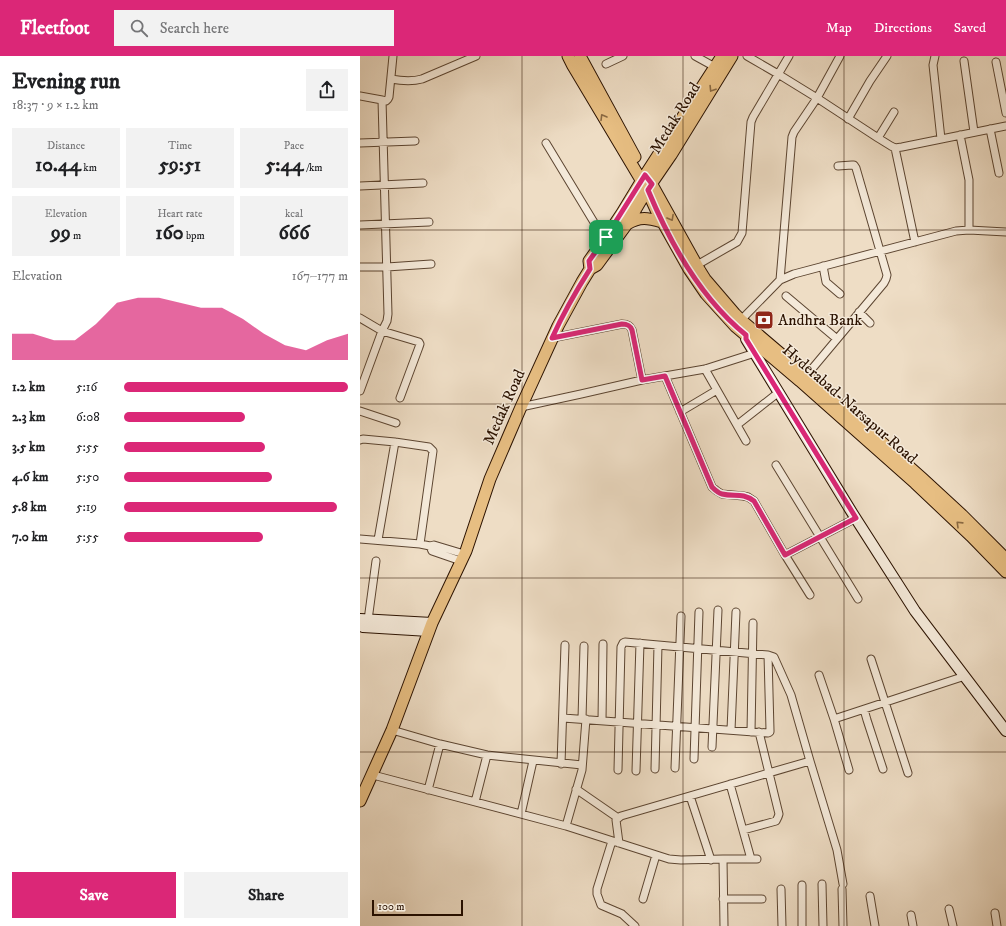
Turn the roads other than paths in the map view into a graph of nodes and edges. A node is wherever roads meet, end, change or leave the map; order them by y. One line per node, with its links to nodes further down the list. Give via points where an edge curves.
1 (393, 56): 19 (street)
2 (476, 56): 19 (street, via 415,81)
3 (568, 56): 39 (main road, one-way to 3, via 633,168)
4 (580, 56): 39 (main road)
5 (623, 56): 16 (street)
6 (695, 56): 17 (street)
7 (722, 56): 17 (main road)
8 (732, 56): 39 (main road, Medak Road, one-way to 39, via 671,155)
9 (747, 56): 18 (street)
10 (788, 56): 18 (street)
11 (840, 56): 21 (street)
12 (887, 56): 25 (street)
13 (935, 56): 31 (street, via 933,65)
14 (964, 61): 28 (street)
15 (996, 62): 24 (street)
16 (606, 64)
17 (715, 67): 39 (main road)
18 (778, 74): 21 (street); 54 (street, via 751,122 740,238)
19 (391, 79): 22 (street, via 388,99)
20 (360, 96): 22 (street)
21 (817, 98): 25 (street); 59 (street, via 792,137)
22 (382, 100): 34 (street)
23 (894, 112): 30 (street)
24 (1006, 113)
25 (848, 119): 30 (street)
26 (1006, 126): 27 (street)
27 (990, 129): 28 (street); 38 (street)
28 (974, 132): 29 (street)
29 (960, 135): 31 (street); 48 (street, via 968,180)
30 (878, 138): 36 (street)
31 (941, 139): 36 (street)
32 (415, 141): 34 (street)
33 (360, 143): 34 (street)
34 (383, 143): 41 (street)
35 (546, 143): 50 (street, via 595,224)
36 (895, 148): 51 (street)
37 (838, 166): 52 (street, via 854,165 856,168)
38 (999, 173)
39 (647, 182): 44 (main road, Hyderabad-Narsapur Road); 46 (main road, Medak Road); 50 (main road); 54 (main road, Hyderabad-Narsapur Road, one-way to 54)
40 (423, 183): 41 (street)
41 (384, 185): 42 (street); 45 (street)
42 (360, 186)
43 (429, 222): 45 (street)
44 (662, 222): 46 (main road, via 645,218); 67 (main road, Hyderabad-Narsapur Road, via 706,294)
45 (386, 224): 47 (street); 57 (street)
46 (628, 224): 58 (main road, Medak Road, via 597,265)
47 (360, 225)
48 (968, 230): 49 (street); 51 (street)
49 (1006, 232)
50 (606, 237): 58 (main road, via 589,261)
51 (915, 242): 52 (street)
52 (880, 251): 55 (street); 62 (street, via 887,274 886,279)
53 (431, 264): 57 (street)
54 (696, 266): 64 (main road, Hyderabad-Narsapur Road, via 705,280)
55 (823, 266): 59 (street); 60 (street, via 826,282)
56 (360, 267): 57 (street)
57 (388, 267): 66 (street, via 388,314)
58 (590, 269): 68 (main road, Medak Road)
59 (780, 280): 64 (street)
60 (840, 294)
61 (786, 296): 69 (street)
62 (859, 312): 65 (street); 69 (street)
63 (360, 318): 66 (street)
64 (741, 320): 73 (main road, Hyderabad-Narsapur Road)
65 (870, 323)
66 (382, 331): 76 (street); 78 (street, via 417,340 420,344)
67 (746, 335): 70 (street); 97 (main road, Hyderabad-Narsapur Road, one-way to 67, via 917,484)
68 (552, 338): 74 (street, via 626,324 632,330); 79 (main road, Medak Road)
69 (837, 339): 73 (street)
70 (755, 353): 71 (street); 77 (street)
71 (705, 369): 72 (street); 75 (street)
72 (665, 376): 74 (street); 81 (street)
73 (806, 376): 95 (main road, Hyderabad-Narsapur Road, via 932,486)
74 (642, 380): 79 (street)
75 (717, 390): 81 (street); 83 (street)
76 (360, 391)
77 (779, 392): 83 (street); 88 (street)
78 (400, 398)
79 (521, 407): 94 (main road, Medak Road, via 490,479)
80 (360, 411): 82 (street)
81 (680, 412): 93 (street, via 712,487 722,494 748,497 754,501)
82 (396, 423)
83 (737, 425): 85 (street)
84 (360, 440): 86 (street)
85 (746, 441)
86 (395, 442): 91 (street); 92 (street, via 433,451)
87 (776, 465): 89 (street)
88 (856, 518): 89 (street); 120 (street, via 915,611)
89 (820, 537): 93 (street); 99 (street)
90 (360, 539): 91 (street)
91 (378, 540): 92 (street)
92 (420, 544): 94 (street, via 434,545)
93 (785, 555): 98 (street)
94 (463, 557): 106 (main road, Medak Road)
95 (1006, 559)
96 (376, 561): 104 (street)
97 (1006, 572)
98 (810, 595)
99 (858, 599)
100 (718, 610): 114 (street)
101 (699, 612): 113 (street)
102 (736, 612): 115 (street)
103 (680, 616): 112 (street)
104 (363, 622): 106 (street)
105 (753, 623): 116 (street)
106 (430, 627): 133 (main road, Medak Road)
107 (640, 643): 110 (street); 127 (street, via 625,642 621,645); 128 (street)
108 (603, 644): 126 (street)
109 (565, 645): 123 (street)
110 (658, 645): 112 (street); 129 (street)
111 (584, 646): 124 (street)
112 (679, 647): 113 (street); 130 (street)
113 (698, 649): 114 (street); 131 (street)
114 (716, 650): 115 (street); 132 (street)
115 (735, 652): 116 (street); 134 (street)
116 (752, 654): 117 (street); 136 (street)
117 (768, 655): 137 (street, via 770,732); 143 (street, via 774,657 791,695)
118 (871, 659): 121 (street)
119 (819, 675): 125 (street)
120 (965, 676): 121 (street); 135 (street)
121 (885, 702): 122 (street); 153 (street)
122 (866, 709): 125 (street); 148 (street, via 867,720)
123 (563, 718): 124 (street); 144 (street)
124 (584, 719): 126 (street); 145 (street)
125 (834, 719): 150 (street)
126 (602, 720): 127 (street)
127 (619, 722): 128 (street); 149 (street)
128 (637, 723): 129 (street); 151 (street)
129 (656, 725): 130 (street); 147 (street)
130 (676, 726): 131 (street); 146 (street)
131 (695, 728): 132 (street); 141 (street)
132 (712, 729): 134 (street); 139 (street)
133 (392, 730): 138 (street); 154 (main road, Medak Road)
134 (731, 730): 136 (street)
135 (1006, 731)
136 (750, 732): 137 (street)
137 (759, 732): 152 (street)
138 (440, 744): 140 (street); 156 (street)
139 (712, 747)
140 (487, 755): 142 (street); 160 (street)
141 (694, 759)
142 (534, 761): 144 (street); 161 (street)
143 (810, 761): 152 (street); 184 (street, via 837,850 842,887)
144 (561, 764): 145 (street)
145 (582, 765): 157 (street)
146 (676, 768)
147 (655, 769)
148 (883, 769)
149 (618, 770)
150 (849, 770)
151 (636, 771)
152 (769, 773): 155 (street); 164 (street, via 778,817 776,821)
153 (908, 773)
154 (373, 775): 156 (street); 159 (main road, Medak Road)
155 (730, 784): 158 (street); 164 (street)
156 (428, 790): 160 (street)
157 (576, 790): 162 (street); 163 (street)
158 (690, 796): 162 (street); 168 (street)
159 (360, 801)
160 (475, 802): 161 (street)
161 (521, 814): 163 (street)
162 (618, 818): 165 (street)
163 (566, 826): 165 (street)
164 (743, 830): 167 (street, via 754,859)
165 (615, 842): 166 (street); 179 (street, via 597,894 601,905 622,914)
166 (656, 855): 168 (street, via 675,860); 173 (street)
167 (723, 859): 168 (street); 174 (street)
168 (711, 860)
169 (822, 884): 183 (street)
170 (802, 885): 182 (street)
171 (781, 889): 181 (street)
172 (870, 896): 185 (street)
173 (643, 899)
174 (724, 899): 175 (street); 180 (street)
175 (762, 899)
176 (949, 909): 187 (street)
177 (995, 913): 188 (street)
178 (911, 915): 186 (street)
179 (634, 926)
180 (724, 926)
181 (782, 926)
182 (802, 926)
183 (823, 926)
184 (843, 926)
185 (875, 926)
186 (913, 926)
187 (953, 926)
188 (997, 926)

